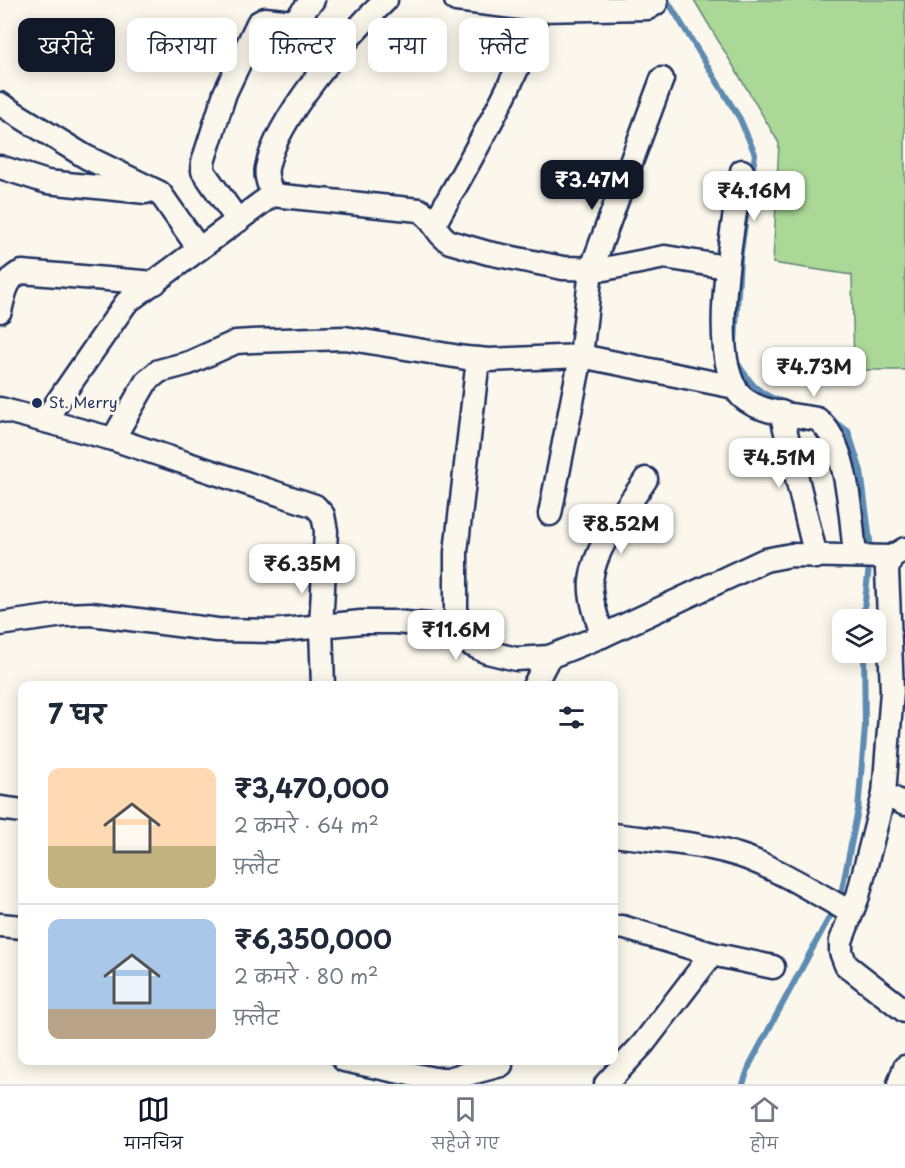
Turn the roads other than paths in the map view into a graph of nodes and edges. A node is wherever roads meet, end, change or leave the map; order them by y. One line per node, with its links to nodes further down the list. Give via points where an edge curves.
1 (313, 0): 12 (street, via 293,22 261,20 225,93 202,162 203,171)
2 (386, 0): 11 (street, via 344,42 305,94 276,142 266,172)
3 (456, 0): 5 (street)
4 (656, 0): 5 (street, via 648,8)
5 (538, 5): 13 (street, via 522,57)
6 (662, 79): 16 (street)
7 (0, 104): 10 (street, via 86,158)
8 (0, 168): 10 (street, via 47,182)
9 (742, 171): 15 (street)
10 (160, 193): 14 (street)
11 (272, 195): 12 (street); 13 (street, via 418,210 427,214)
12 (238, 221): 14 (street)
13 (434, 225): 16 (street, via 438,234 450,242 488,254 551,267)
14 (199, 249): 17 (street)
15 (726, 267): 16 (street, via 665,257); 19 (street)
16 (591, 270): 20 (street)
17 (155, 283): 18 (street, via 22,272 9,279); 26 (street, via 126,303)
18 (0, 311)
19 (725, 353): 22 (street); 23 (street)
20 (581, 356): 21 (street); 22 (street); 29 (street)
21 (477, 359): 27 (street, via 345,338 236,342 189,363 159,371 146,382); 36 (street, via 456,552)
22 (711, 384): 23 (street)
23 (735, 387): 25 (street, via 750,403)
24 (0, 409): 26 (street)
25 (781, 412): 31 (street, via 817,419 825,425 842,468); 32 (street)
26 (45, 420): 27 (street)
27 (113, 439): 34 (street, via 315,506 326,531)
28 (646, 478): 35 (street, via 594,565 591,583)
29 (550, 514)
30 (898, 553): 31 (street); 37 (street, via 887,595)
31 (855, 555): 32 (street)
32 (816, 557): 35 (street, via 791,555 765,560)
33 (0, 624): 34 (street, via 91,614 217,630)
34 (321, 627): 36 (street, via 360,622 429,625); 40 (street)
35 (602, 636): 38 (street)
36 (456, 639): 38 (street, via 516,659)
37 (897, 647): 39 (street)
38 (549, 657): 41 (street)
39 (898, 678): 42 (street)
40 (322, 681)
41 (537, 681)
42 (884, 794): 43 (street); 47 (street, via 858,896)
43 (905, 804)
44 (0, 808): 45 (street)
45 (18, 810)
46 (618, 836): 47 (street, via 745,858)
47 (850, 912): 53 (street, via 841,941 846,965)
48 (0, 925): 49 (street)
49 (18, 927)
50 (618, 928): 51 (street)
51 (712, 954): 52 (street); 57 (street, via 643,1044)
52 (773, 967)
53 (905, 1011)
54 (368, 1065): 56 (street, via 434,1079)
55 (905, 1067): 58 (street)
56 (501, 1070)
57 (606, 1084)
58 (899, 1084)

